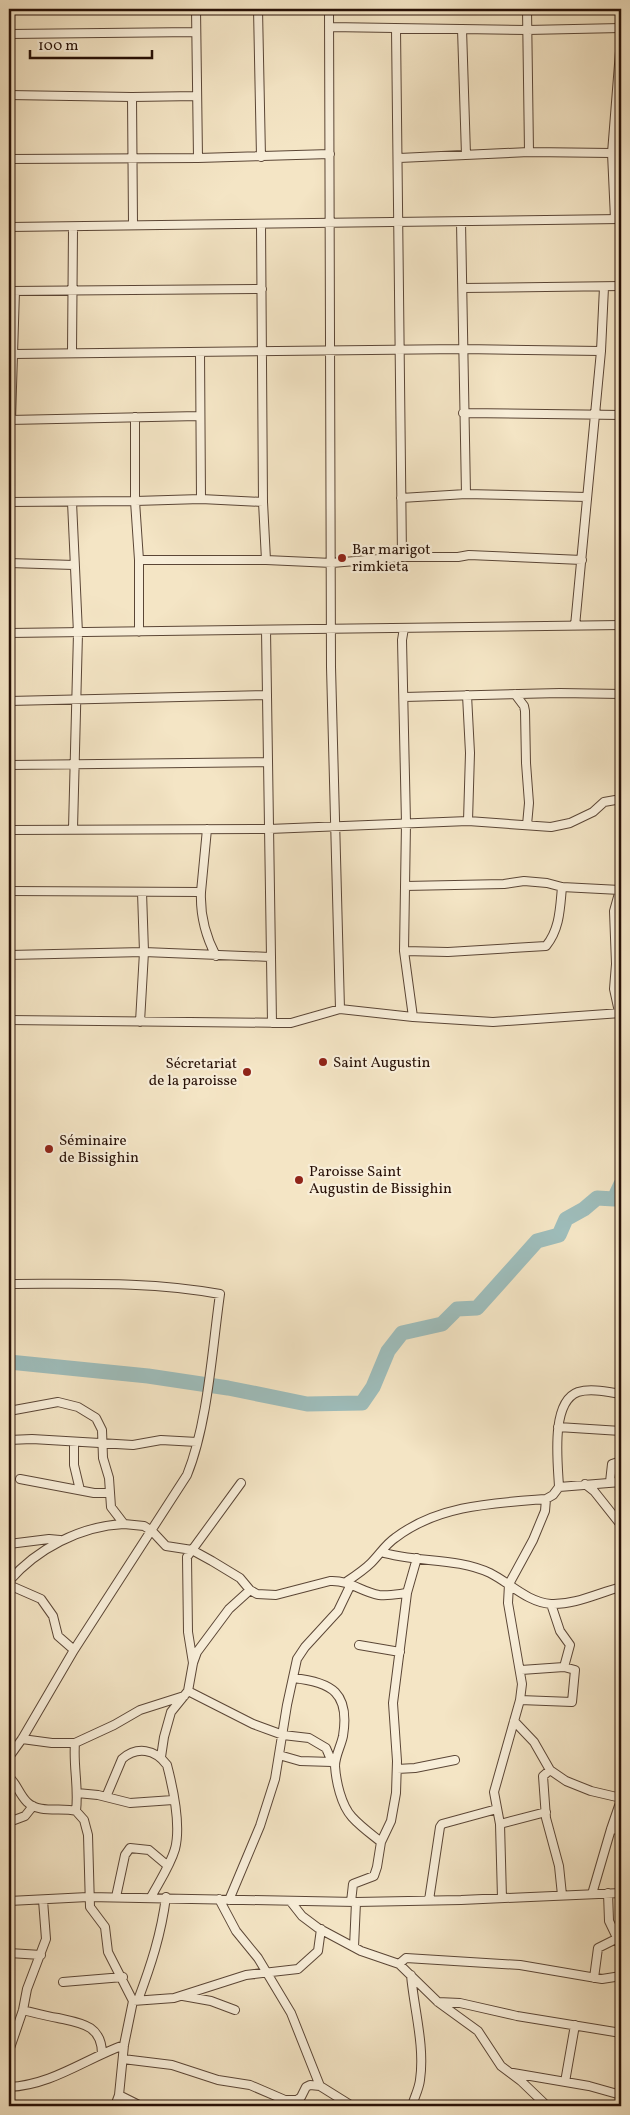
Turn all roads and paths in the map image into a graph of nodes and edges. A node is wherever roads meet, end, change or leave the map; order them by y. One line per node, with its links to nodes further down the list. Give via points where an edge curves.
1 (196, 9): 10 (street)
2 (258, 9): 21 (street)
3 (329, 9): 5 (street)
4 (527, 9): 9 (street)
5 (329, 28): 7 (street); 19 (street)
6 (621, 28): 9 (street)
7 (396, 29): 8 (street); 23 (street)
8 (462, 29): 9 (street); 20 (street)
9 (527, 30): 17 (street)
10 (196, 32): 11 (street); 15 (street)
11 (9, 34)
12 (621, 39): 13 (street)
13 (619, 87): 18 (street)
14 (9, 95): 16 (street)
15 (196, 96): 16 (street); 22 (street)
16 (132, 97): 25 (street)
17 (528, 152): 18 (street); 20 (street)
18 (612, 153): 26 (street)
19 (330, 154): 21 (street); 30 (street)
20 (466, 154): 23 (street)
21 (261, 157): 22 (street)
22 (198, 158): 25 (street)
23 (398, 158): 27 (street)
24 (9, 159): 25 (street)
25 (131, 159): 29 (street)
26 (618, 219): 28 (street)
27 (398, 221): 28 (street); 30 (street); 41 (street)
28 (461, 222): 36 (street)
29 (133, 224): 31 (street); 33 (street)
30 (330, 224): 31 (street); 42 (street)
31 (261, 225): 37 (street)
32 (9, 227): 33 (street)
33 (73, 228): 38 (street)
34 (621, 286): 35 (street)
35 (604, 287): 36 (street); 43 (street)
36 (463, 288): 40 (street)
37 (262, 289): 38 (street); 46 (street)
38 (72, 290): 39 (street); 44 (street)
39 (12, 291): 47 (street)
40 (463, 349): 41 (street); 43 (street); 48 (street)
41 (400, 350): 42 (street); 56 (street)
42 (331, 351): 46 (street); 67 (street)
43 (601, 351): 49 (street)
44 (72, 352): 45 (street); 47 (street)
45 (200, 352): 46 (street); 51 (street)
46 (263, 352): 61 (street)
47 (13, 354): 53 (street)
48 (463, 413): 49 (street); 54 (street)
49 (594, 414): 50 (street); 55 (street)
50 (621, 415)
51 (199, 416): 52 (street); 57 (street)
52 (135, 417): 53 (street); 58 (street)
53 (10, 420)
54 (466, 494): 55 (street); 56 (street)
55 (587, 497): 65 (street)
56 (402, 498): 62 (street)
57 (201, 499): 58 (street); 61 (street)
58 (135, 501): 60 (street); 63 (street)
59 (9, 502): 60 (street)
60 (72, 502): 68 (street)
61 (263, 502): 64 (street)
62 (402, 557): 65 (street, via 476,555); 67 (street)
63 (139, 560): 64 (street); 75 (street)
64 (266, 560): 67 (street)
65 (582, 560): 70 (street)
66 (9, 563): 68 (street)
67 (332, 563): 73 (street)
68 (74, 565): 74 (street)
69 (621, 625): 70 (street)
70 (576, 626): 71 (street)
71 (404, 628): 73 (street); 81 (street)
72 (266, 630): 73 (street); 75 (street); 79 (street)
73 (332, 630): 91 (street)
74 (78, 632): 75 (street); 76 (street); 82 (street)
75 (139, 632)
76 (9, 633)
77 (515, 694): 78 (street); 80 (street); 90 (street, via 525,712)
78 (621, 694)
79 (266, 695): 82 (street); 84 (street)
80 (467, 695): 81 (street); 88 (street, via 470,753)
81 (404, 697): 89 (street)
82 (76, 700): 83 (street); 86 (street)
83 (9, 701)
84 (268, 762): 86 (street); 94 (street)
85 (9, 764): 86 (street)
86 (74, 764): 92 (street)
87 (621, 799): 90 (street, via 604,802 593,812 570,823 551,827)
88 (468, 821): 89 (street); 90 (street)
89 (406, 823): 91 (street); 96 (street)
90 (527, 825)
91 (336, 826): 94 (street); 108 (street)
92 (73, 829): 93 (street); 95 (street)
93 (207, 829): 94 (street); 101 (street)
94 (269, 829): 106 (street)
95 (9, 830)
96 (405, 886): 97 (street, via 524,881 547,882); 102 (street)
97 (562, 887): 98 (street); 102 (street, via 558,921 546,946 448,952)
98 (621, 888): 107 (street, via 614,911)
99 (9, 892): 100 (street)
100 (142, 892): 101 (street); 103 (street)
101 (200, 892): 105 (street, via 206,937)
102 (404, 951): 110 (street)
103 (144, 952): 104 (street); 105 (street); 112 (street)
104 (9, 955)
105 (216, 956): 106 (street)
106 (270, 958): 113 (street)
107 (619, 962): 109 (street, via 614,989)
108 (340, 1009): 110 (street); 113 (street, via 291,1022)
109 (620, 1012): 110 (street, via 507,1022)
110 (413, 1017)
111 (9, 1020): 112 (street)
112 (140, 1022): 113 (street)
113 (272, 1023)
114 (9, 1284): 121 (street, via 130,1285 220,1294)
115 (621, 1394): 117 (street, via 578,1392 567,1401)
116 (9, 1411): 122 (street, via 67,1403 96,1418 102,1430)
117 (558, 1427): 118 (street); 129 (street)
118 (621, 1431)
119 (9, 1440): 120 (street)
120 (74, 1442): 122 (street); 130 (street, via 74,1465)
121 (197, 1442): 122 (street, via 161,1440 133,1445); 135 (street, via 187,1475)
122 (102, 1444): 131 (street, via 104,1467 109,1478)
123 (621, 1461): 125 (street, via 612,1464)
124 (20, 1478): 130 (street)
125 (610, 1482): 126 (street); 128 (street)
126 (621, 1482)
127 (240, 1483): 138 (street)
128 (585, 1484): 129 (street); 134 (street)
129 (559, 1487): 132 (street)
130 (80, 1490): 131 (street)
131 (108, 1493): 133 (street, via 111,1507)
132 (546, 1499): 139 (street, via 450,1510 432,1516 394,1538); 143 (street, via 546,1511)
133 (124, 1524): 135 (street); 136 (street, via 113,1524)
134 (621, 1525)
135 (152, 1531): 138 (street, via 166,1546); 150 (street)
136 (60, 1540): 137 (street); 141 (street, via 25,1564)
137 (9, 1544)
138 (192, 1550): 146 (street, via 240,1578); 152 (street, via 186,1561 188,1632)
139 (381, 1552): 140 (street); 142 (street)
140 (417, 1558): 143 (street, via 474,1568); 147 (street)
141 (9, 1581)
142 (349, 1583): 146 (street, via 330,1581 276,1595 257,1594); 147 (street, via 378,1595); 155 (street, via 338,1610 300,1653)
143 (509, 1584): 148 (street, via 526,1596); 154 (street, via 508,1603)
144 (9, 1585): 150 (street, via 32,1594 46,1604 58,1636)
145 (621, 1587): 148 (street, via 575,1602)
146 (250, 1590): 152 (street, via 228,1609 204,1641)
147 (407, 1592): 151 (street)
148 (552, 1604): 153 (street, via 562,1635 570,1645)
149 (359, 1645): 151 (street)
150 (74, 1650): 160 (street)
151 (400, 1652): 167 (street, via 393,1711)
152 (193, 1663): 156 (street)
153 (564, 1667): 154 (street); 157 (street, via 575,1670 572,1702)
154 (520, 1670): 157 (street)
155 (293, 1678): 159 (street); 166 (street, via 321,1682 340,1699 343,1736)
156 (186, 1694): 159 (street); 161 (street, via 140,1710); 164 (street, via 172,1712)
157 (520, 1700): 158 (street)
158 (514, 1721): 168 (street, via 534,1742); 175 (street, via 495,1789)
159 (283, 1735): 162 (street); 166 (street, via 309,1738 326,1748)
160 (22, 1739): 161 (street); 163 (street)
161 (75, 1742): 170 (street)
162 (279, 1755): 166 (street, via 300,1761); 195 (street, via 260,1826)
163 (9, 1757)
164 (161, 1757): 171 (street, via 139,1750 127,1755 122,1759); 173 (street, via 166,1765)
165 (455, 1760): 167 (street)
166 (334, 1763): 182 (street, via 348,1811)
167 (397, 1769): 182 (street, via 390,1821)
168 (550, 1770): 172 (street, via 583,1788); 177 (street, via 543,1776)
169 (9, 1776): 174 (street)
170 (77, 1793): 171 (street); 176 (street)
171 (106, 1797): 173 (street, via 130,1803)
172 (621, 1799): 180 (street)
173 (173, 1800): 183 (street, via 177,1838)
174 (33, 1806): 176 (street); 178 (street, via 24,1816)
175 (497, 1809): 179 (street); 196 (street, via 442,1824)
176 (76, 1811): 188 (street, via 84,1820 88,1835)
177 (546, 1812): 179 (street); 187 (street, via 559,1866)
178 (9, 1822)
179 (500, 1824): 192 (street)
180 (611, 1829): 181 (street); 186 (street)
181 (621, 1830)
182 (380, 1842): 199 (street, via 378,1867 374,1876 353,1884)
183 (168, 1866): 189 (street, via 149,1850 130,1848); 190 (street)
184 (621, 1892): 185 (street)
185 (608, 1893): 186 (street); 201 (street, via 609,1922)
186 (592, 1894): 187 (street)
187 (562, 1895): 192 (street)
188 (88, 1896): 189 (street); 194 (street); 209 (street, via 92,1910 105,1927 108,1952)
189 (116, 1897): 190 (street)
190 (151, 1897): 191 (street)
191 (166, 1897): 193 (street); 213 (street, via 152,1965)
192 (502, 1898): 196 (street)
193 (219, 1899): 195 (street); 206 (street, via 236,1931 254,1952)
194 (43, 1900): 197 (street); 204 (street, via 46,1933)
195 (229, 1900): 198 (street)
196 (429, 1900): 199 (street)
197 (9, 1901)
198 (291, 1902): 199 (street); 200 (street, via 302,1916)
199 (354, 1902): 202 (street)
200 (321, 1930): 202 (street); 206 (street, via 318,1951 302,1966 292,1971)
201 (620, 1942): 210 (street, via 598,1948)
202 (354, 1947): 205 (street)
203 (9, 1953): 204 (street)
204 (41, 1955): 215 (street)
205 (398, 1964): 207 (street); 210 (street, via 409,1957 461,1960 520,1965)
206 (265, 1972): 212 (street, via 227,1980); 225 (street, via 294,2021)
207 (411, 1974): 214 (street, via 421,1988); 232 (street, via 420,2051 420,2080)
208 (621, 1976): 210 (street)
209 (123, 1977): 211 (street); 213 (street)
210 (594, 1978)
211 (63, 1982)
212 (181, 1996): 213 (street); 216 (street)
213 (136, 2000): 219 (street)
214 (438, 2002): 217 (street, via 460,2003); 223 (street, via 478,2031 495,2059)
215 (23, 2010): 220 (street); 221 (street, via 84,2024 101,2041)
216 (234, 2010)
217 (575, 2025): 218 (street); 224 (street)
218 (621, 2033)
219 (124, 2045): 221 (street); 222 (street)
220 (9, 2051)
221 (102, 2054): 226 (street, via 46,2080)
222 (123, 2059): 225 (street, via 172,2065 218,2080 250,2085 285,2100 297,2100 310,2085); 227 (street)
223 (511, 2073): 224 (street); 233 (street)
224 (565, 2082): 228 (street)
225 (320, 2086): 231 (street)
226 (9, 2087)
227 (118, 2095): 229 (street); 230 (street)
228 (621, 2095)
229 (115, 2106)
230 (141, 2106)
231 (352, 2106)
232 (412, 2106)
233 (547, 2106)

